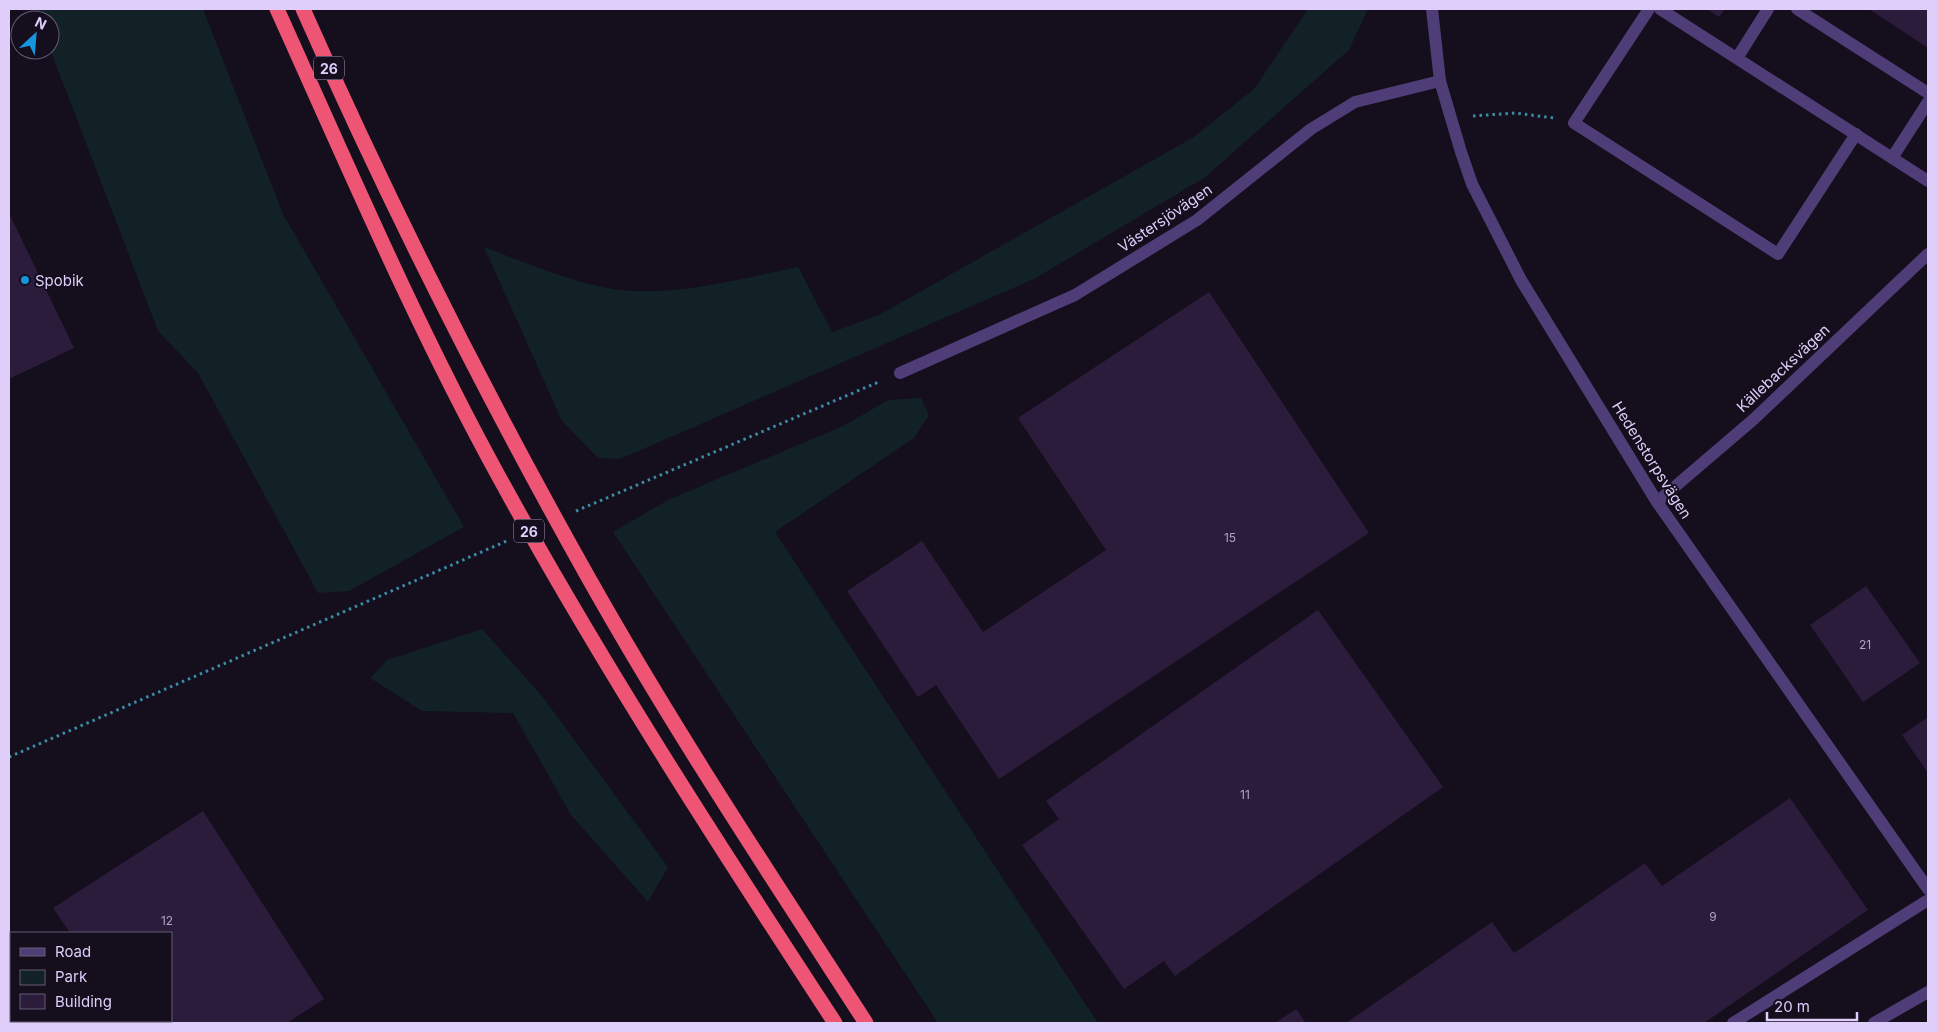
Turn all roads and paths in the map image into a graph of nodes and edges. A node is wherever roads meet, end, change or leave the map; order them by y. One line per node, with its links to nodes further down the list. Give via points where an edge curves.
1 (277, 9): 26 (highway, 26, via 422,328 498,476 680,786)
2 (303, 9): 27 (highway, 26, via 356,128 447,313 588,578 705,774)
3 (1432, 9): 9 (street, Hedenstorpsvägen)
4 (1649, 9): 14 (street, via 1574,123 1778,254)
5 (1660, 9): 8 (street)
6 (1768, 9): 8 (street)
7 (1797, 9): 10 (street)
8 (1737, 58): 14 (street)
9 (1440, 81): 13 (street, Hedenstorpsvägen); 18 (street, Västersjövägen, via 1355,102 1311,129 1197,220 1074,295)
10 (1928, 93)
11 (1928, 102): 15 (street)
12 (1543, 115): 13 (path, via 1515,113)
13 (1450, 117): 19 (street, Hedenstorpsvägen, via 1472,184 1496,234)
14 (1856, 134): 15 (street)
15 (1892, 158): 16 (street)
16 (1928, 181)
17 (1928, 254): 19 (street, Källebacksvägen, via 1754,419)
18 (900, 373): 20 (path)
19 (1657, 502): 23 (street, Hedenstorpsvägen)
20 (576, 511)
21 (512, 539): 22 (path)
22 (9, 757)
23 (1928, 889)
24 (1928, 900): 28 (street)
25 (1928, 992): 29 (street)
26 (835, 1023)
27 (866, 1023)
28 (1733, 1023)
29 (1874, 1023)

